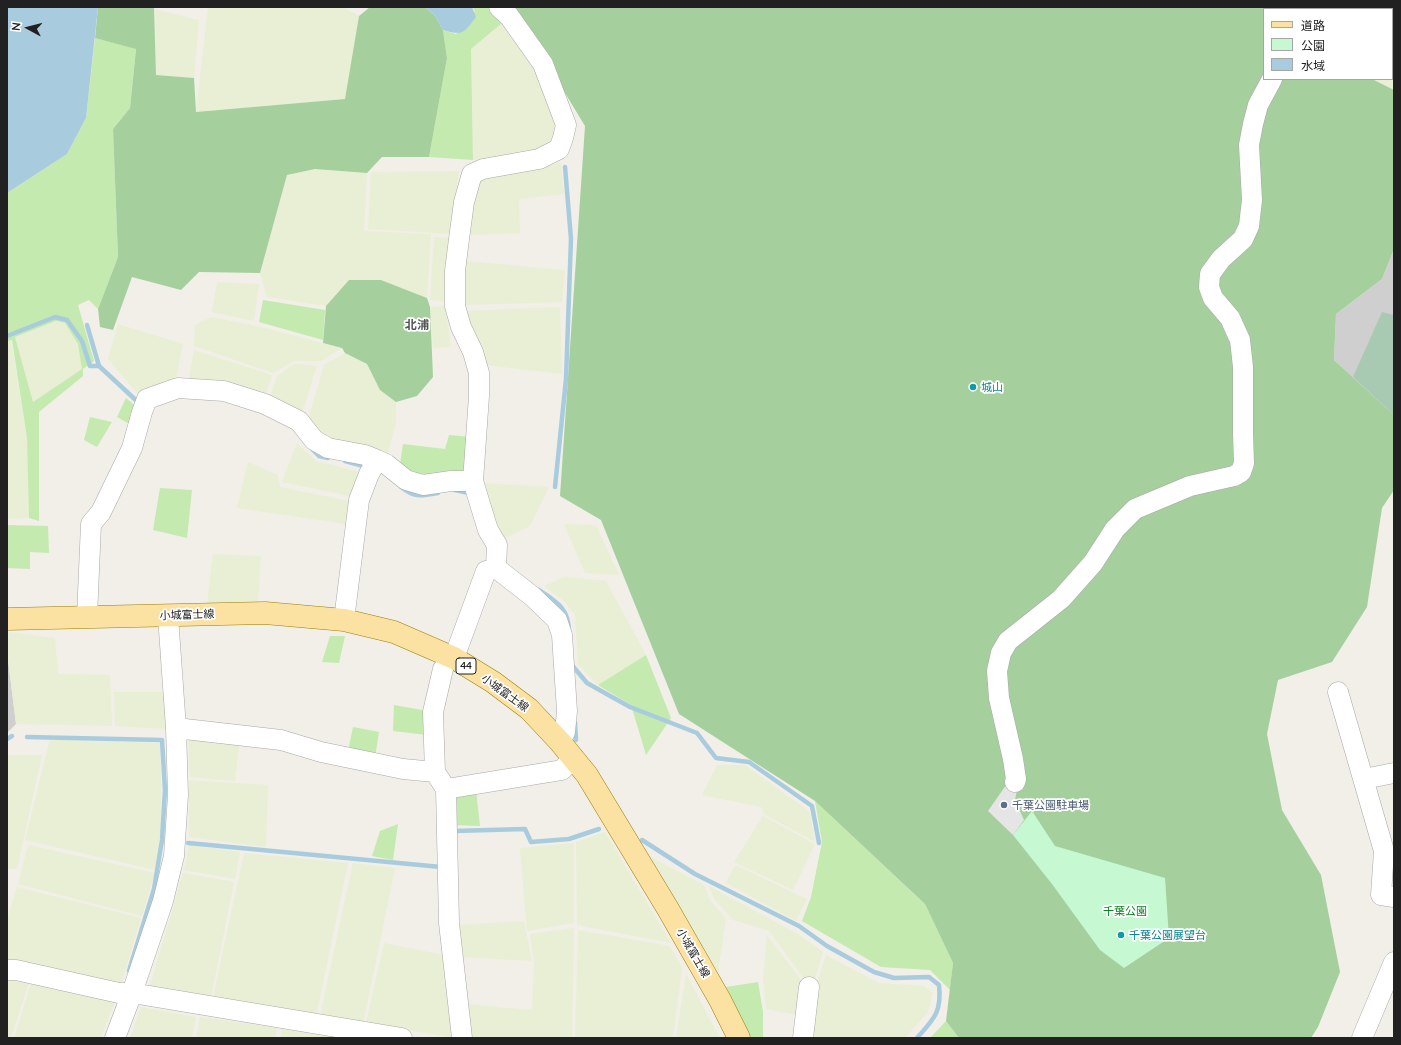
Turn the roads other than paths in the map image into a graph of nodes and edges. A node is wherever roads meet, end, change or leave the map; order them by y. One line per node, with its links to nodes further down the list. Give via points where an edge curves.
1 (499, 7): 4 (street, via 509,16 543,64 566,125 559,148 539,159 483,169 472,174 464,202 455,271 455,306 479,373)
2 (1271, 80): 17 (street, via 1258,105 1249,145 1252,200 1250,226 1243,239 1221,259 1210,274 1209,287 1213,298 1230,318 1240,340 1243,367 1244,463 1241,472 1234,476 1190,486 1135,509 1115,529 1093,563 1061,599 1008,641 1001,652 998,671 999,698 1013,759)
3 (373, 467): 4 (street, via 386,464 406,480 423,485); 7 (street, via 365,455 328,448 314,440 299,421 265,404 224,391 178,388 144,405 132,448 101,512 91,524); 9 (street, via 359,500)
4 (473, 481): 5 (street, via 488,530 497,544)
5 (496, 568): 10 (street, via 486,571); 13 (street, via 532,596 557,620 562,635)
6 (168, 616): 7 (main road, 小城富士線 / 44); 9 (main road, 小城富士線 / 44, via 265,613); 12 (street)
7 (87, 617): 8 (main road, 小城富士線 / 44)
8 (7, 619)
9 (344, 620): 10 (main road, 小城富士線 / 44, via 394,632)
10 (449, 664): 13 (main road, 小城富士線 / 44, via 493,682 528,709); 14 (street, via 433,712)
11 (1338, 692): 16 (street)
12 (176, 728): 14 (street, via 281,740 321,752 403,769); 23 (street, via 178,795 174,856 163,901)
13 (567, 750): 18 (street, via 562,770); 27 (main road, 小城富士線 / 44, via 587,775 668,910)
14 (434, 772): 18 (street)
15 (1394, 772): 16 (street)
16 (1364, 779): 19 (street, via 1384,851 1381,895)
17 (1015, 782)
18 (446, 789): 26 (street, via 449,924)
19 (1394, 897)
20 (1394, 962): 29 (street)
21 (7, 970): 23 (street, via 119,993)
22 (809, 987): 28 (street)
23 (132, 993): 24 (street); 25 (street)
24 (115, 1038)
25 (402, 1038)
26 (462, 1038)
27 (739, 1038)
28 (803, 1038)
29 (1362, 1038)

